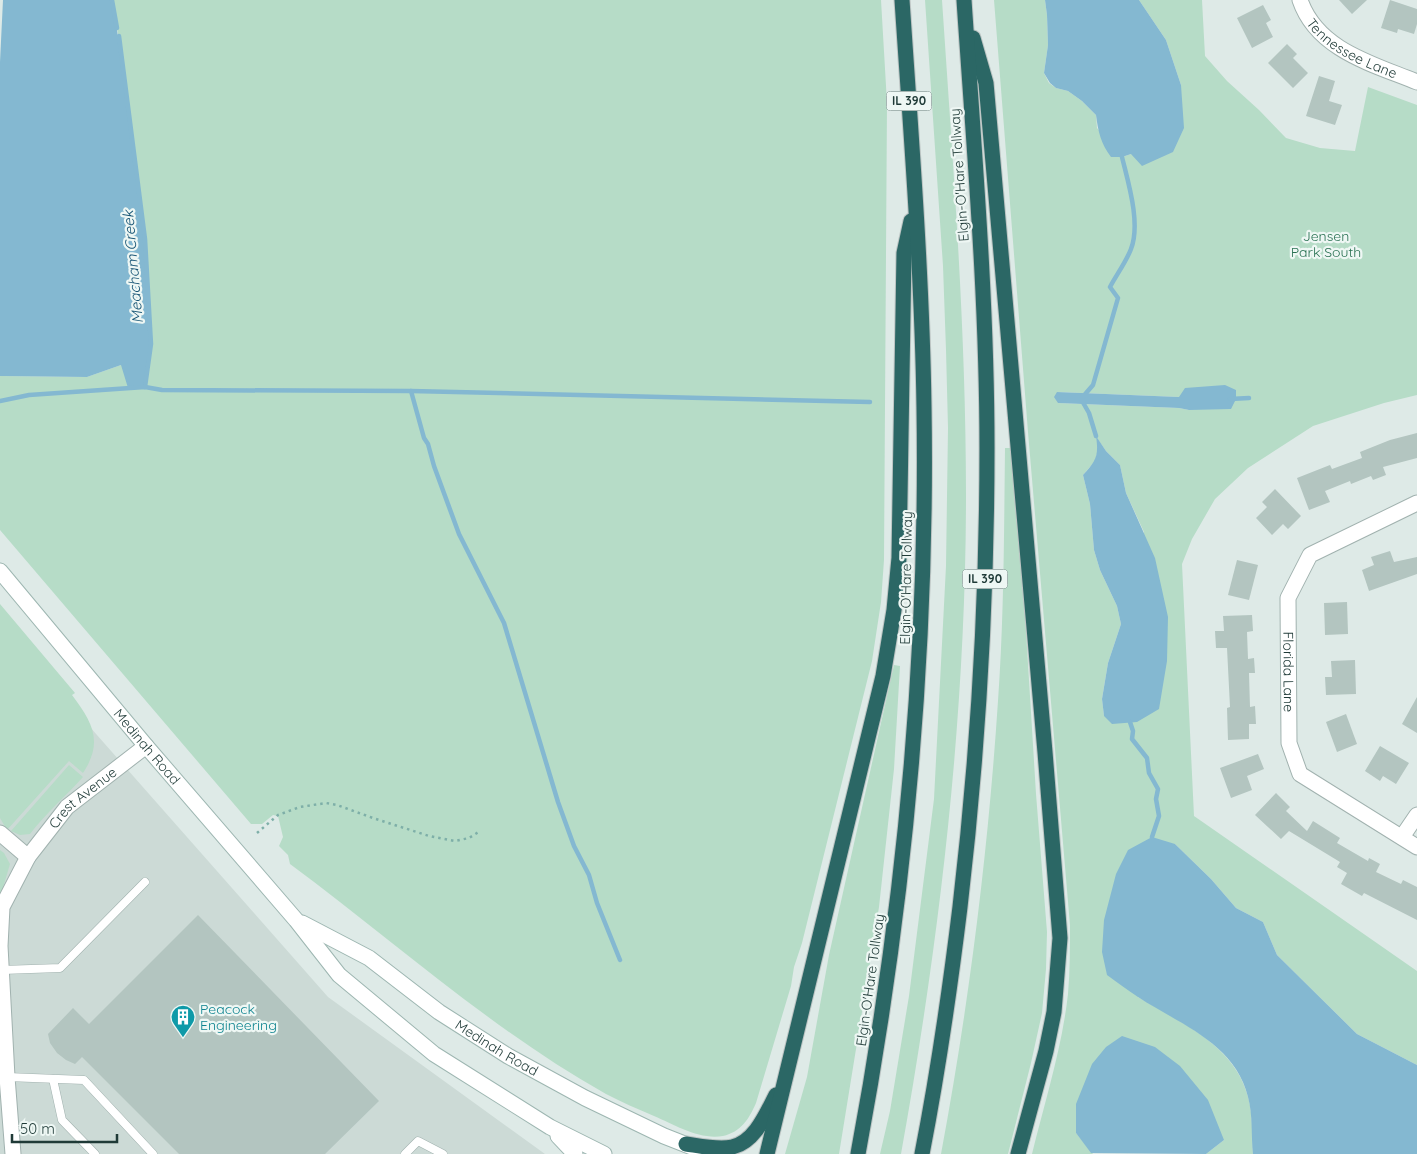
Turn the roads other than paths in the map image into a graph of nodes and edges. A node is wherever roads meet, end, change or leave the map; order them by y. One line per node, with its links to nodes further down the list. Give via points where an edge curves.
1 (902, 0): 5 (highway, Elgin-O'Hare Tollway / IL 390)
2 (1300, 0): 4 (main road, Tennessee Lane, via 1322,35 1342,51)
3 (964, 3): 23 (highway, via 986,83 1060,938 1054,1012); 34 (highway, Elgin-O'Hare Tollway / IL 390, via 984,333 987,445 984,608 967,843 952,971)
4 (1417, 82)
5 (915, 202): 18 (highway, via 904,253 899,558 894,610 884,676); 33 (highway, Elgin-O'Hare Tollway / IL 390, via 924,407 920,656 896,920)
6 (1417, 503): 11 (main road, Florida Lane, via 1310,555 1288,598 1289,743 1300,774)
7 (0, 571): 8 (main road, Medinah Road)
8 (146, 746): 13 (main road, Crest Avenue, via 67,807); 15 (main road, Medinah Road)
9 (1417, 815): 11 (main road)
10 (0, 833): 13 (main road)
11 (1402, 837): 12 (main road, Florida Lane)
12 (1417, 847)
13 (28, 857): 16 (main road, Crest Avenue, via 2,906)
14 (145, 882): 16 (lane, via 60,968)
15 (296, 920): 21 (main road, Medinah Road, via 338,975 434,1054); 22 (main road, Medinah Road, via 369,958 439,1012 508,1056 585,1098)
16 (2, 970): 17 (main road, Crest Avenue)
17 (2, 1023): 19 (main road, Crest Avenue)
18 (786, 1076): 22 (highway, via 749,1138 732,1147); 32 (highway)
19 (7, 1077): 20 (lane); 24 (main road, Crest Avenue)
20 (53, 1079): 25 (lane, via 62,1120); 26 (lane, via 84,1080)
21 (550, 1127): 29 (main road); 30 (main road, Medinah Road)
22 (686, 1144): 31 (main road, Medinah Road)
23 (1020, 1152)
24 (13, 1154)
25 (95, 1154)
26 (153, 1154)
27 (405, 1154): 28 (lane, via 418,1141)
28 (443, 1154)
29 (575, 1154)
30 (604, 1154)
31 (710, 1154)
32 (767, 1154)
33 (858, 1154)
34 (922, 1154)

